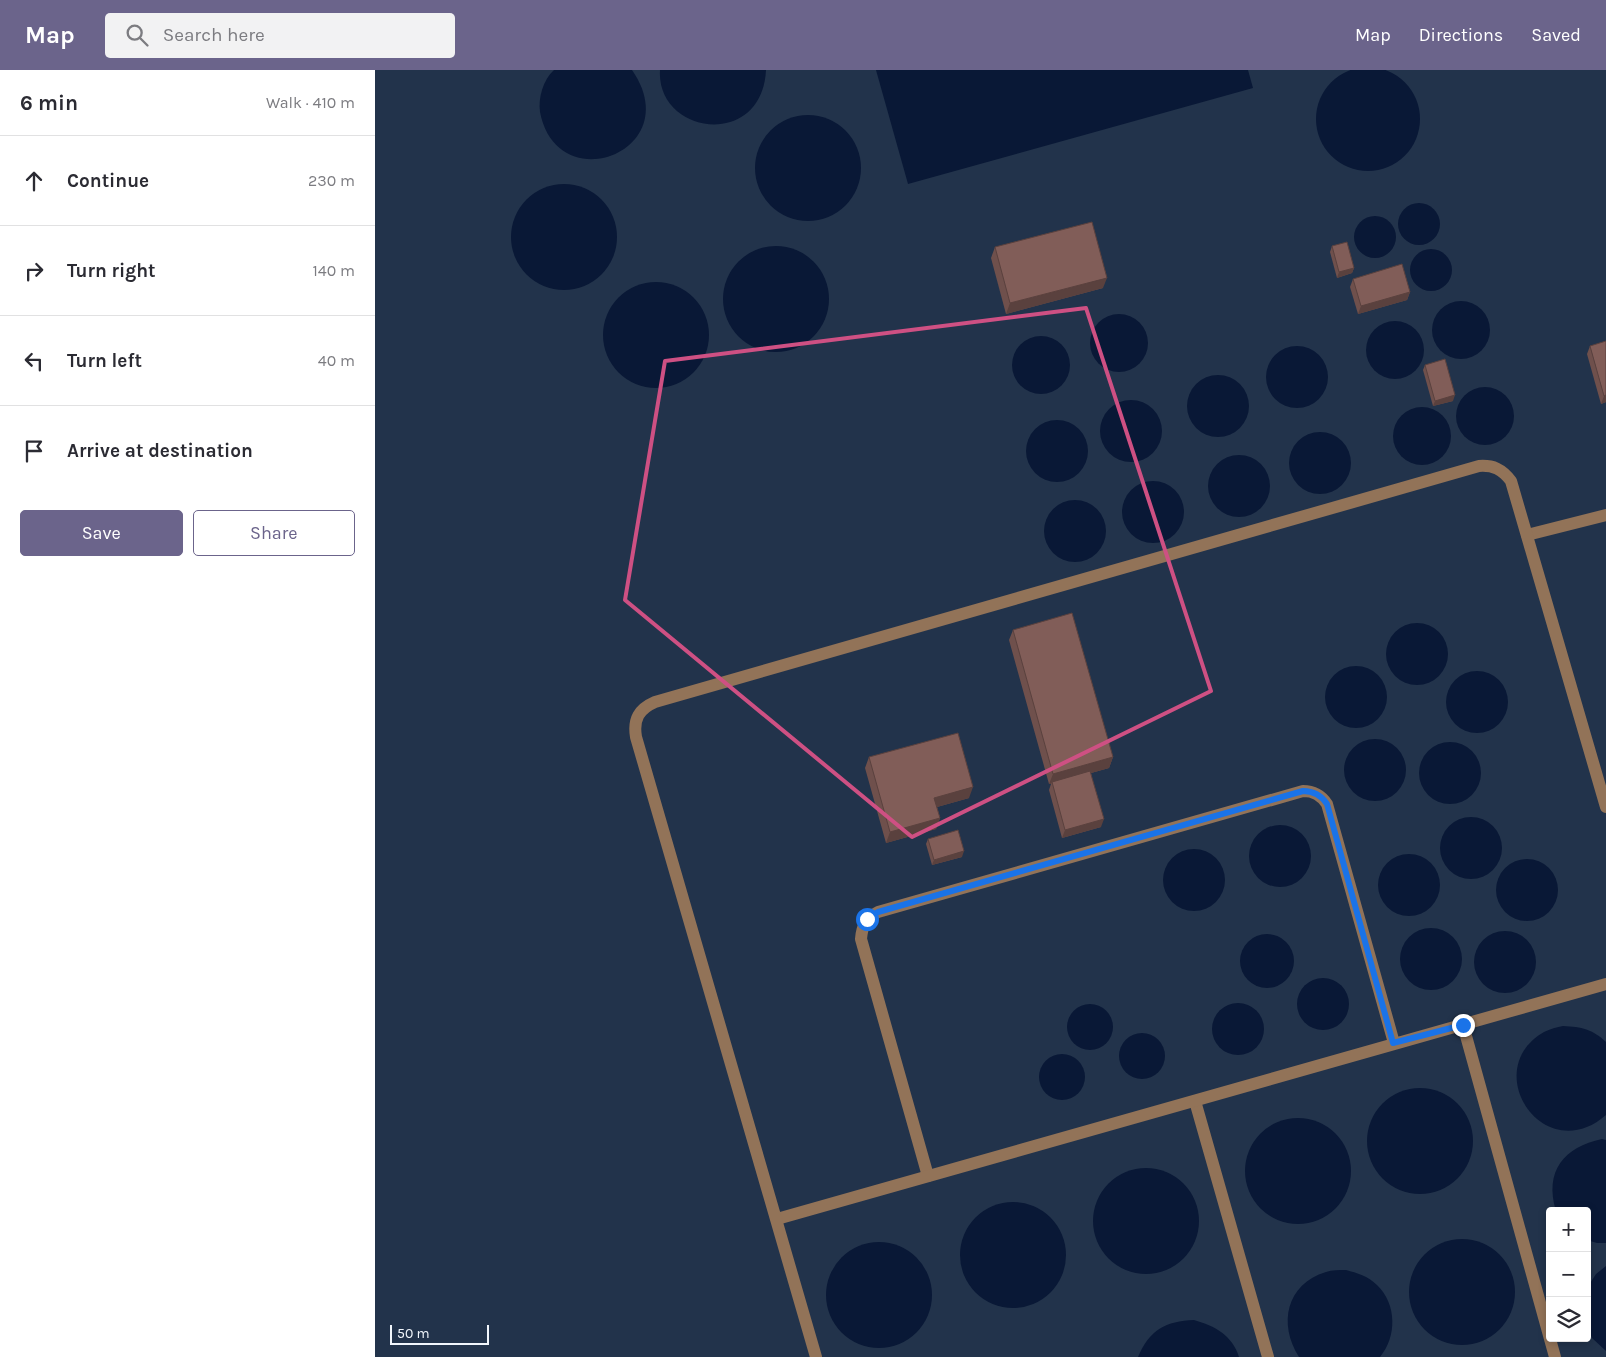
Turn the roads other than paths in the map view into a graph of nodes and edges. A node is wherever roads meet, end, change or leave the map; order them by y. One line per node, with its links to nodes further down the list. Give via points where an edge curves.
1 (1606, 515): 2 (lane)
2 (1527, 534): 3 (lane); 9 (lane, via 1511,481 1494,467 1479,466 645,707 634,726 635,737)
3 (1606, 807)
4 (1606, 984): 5 (lane)
5 (1463, 1025): 6 (lane); 12 (lane)
6 (1393, 1043): 7 (lane); 8 (lane, via 1327,804 1315,792 1303,791 878,912 863,925 861,939)
7 (1195, 1101): 8 (lane); 11 (lane)
8 (928, 1176): 9 (lane)
9 (777, 1219): 10 (lane)
10 (816, 1357)
11 (1268, 1357)
12 (1555, 1357)

